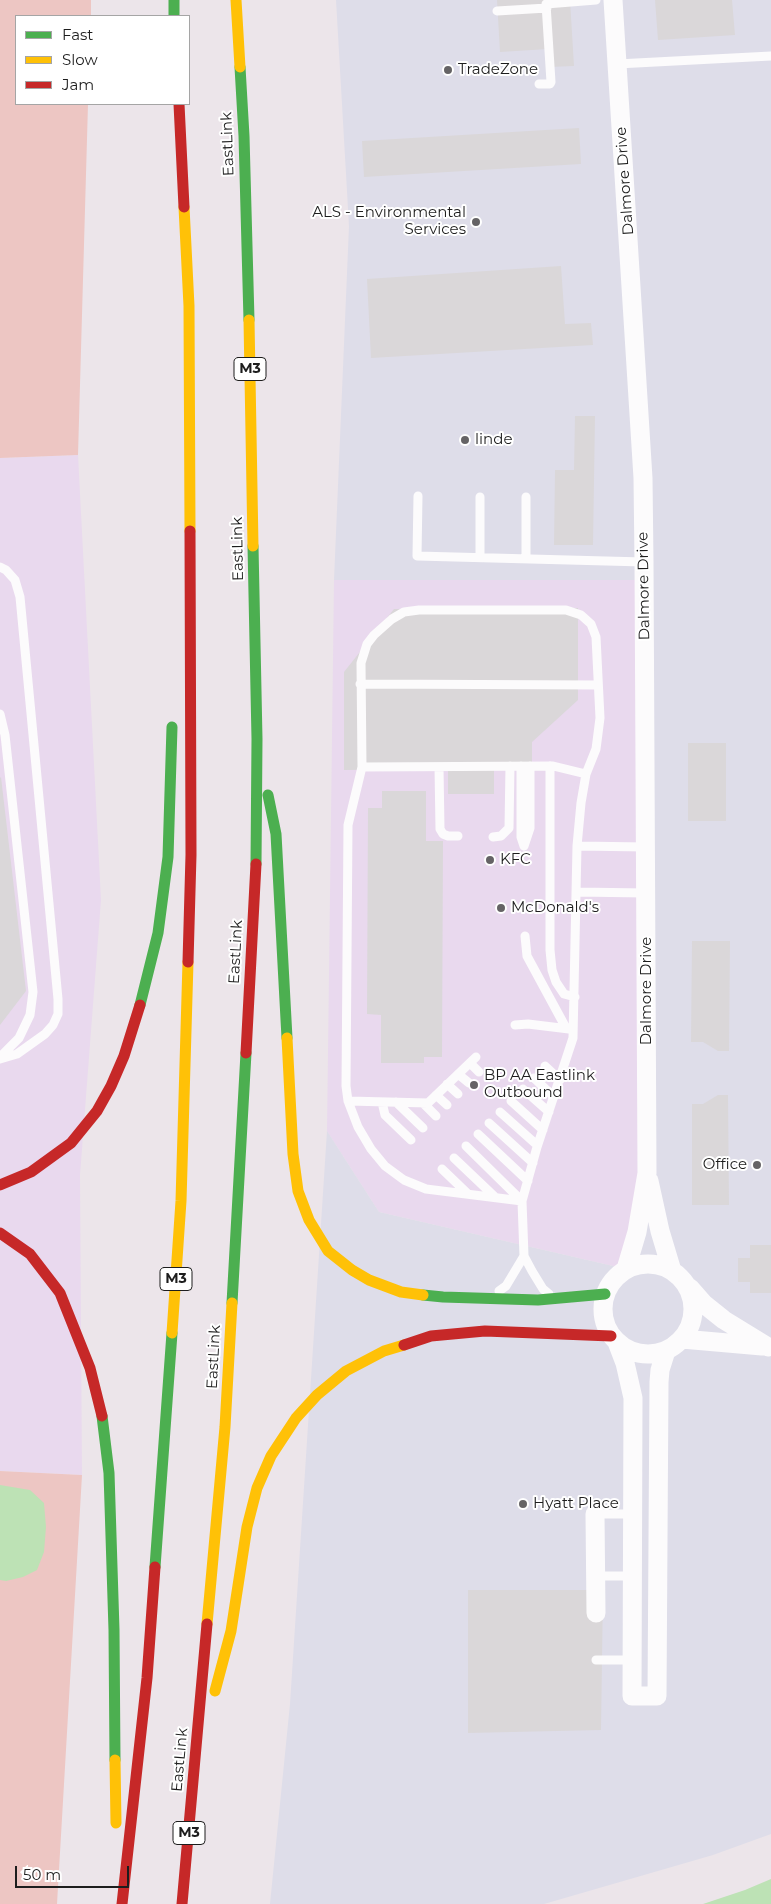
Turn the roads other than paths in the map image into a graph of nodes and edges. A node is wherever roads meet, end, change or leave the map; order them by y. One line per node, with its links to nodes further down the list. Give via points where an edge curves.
1 (174, 0): 7 (highway)
2 (236, 0): 25 (highway, EastLink / M3, via 244,136)
3 (596, 0): 5 (lane, via 548,3)
4 (613, 0): 9 (street, Dalmore Drive)
5 (546, 8): 6 (lane); 10 (lane, via 551,82)
6 (497, 11)
7 (174, 15)
8 (771, 56): 9 (lane)
9 (617, 64): 17 (street, Dalmore Drive, via 642,468)
10 (539, 84)
11 (179, 105): 19 (highway, M3, via 189,306)
12 (418, 496): 15 (lane, via 416,556)
13 (480, 497): 15 (lane)
14 (526, 497): 16 (lane)
15 (480, 557): 16 (lane)
16 (526, 559): 17 (lane)
17 (644, 562): 36 (street, Dalmore Drive)
18 (0, 567): 43 (lane, via 15,580 20,597 58,999 58,1014 45,1034 16,1054)
19 (191, 652): 21 (highway); 101 (highway, M3, via 191,855 181,1201 146,1678)
20 (360, 684): 22 (lane); 22 (lane, via 361,663 367,644 384,625 404,612 566,610 587,619 594,629); 29 (lane)
21 (179, 685)
22 (598, 685): 31 (lane, via 599,734)
23 (172, 711): 76 (highway, via 168,857 158,933 124,1056 97,1111 72,1143 31,1172)
24 (0, 714): 43 (lane, via 5,735 32,992 30,1015 19,1038)
25 (257, 739): 85 (highway, via 276,834 293,1154 298,1191 309,1220 328,1251 369,1280 422,1296); 99 (highway, EastLink / M3, via 256,871 225,1418)
26 (510, 766): 27 (lane); 30 (lane); 33 (lane, via 509,828 502,836)
27 (525, 766): 28 (lane); 34 (lane, via 530,828)
28 (550, 766): 31 (lane); 40 (lane, via 552,970 564,994)
29 (362, 767): 30 (lane); 55 (lane, via 348,825)
30 (439, 767): 32 (lane, via 440,829 448,836)
31 (586, 774): 35 (lane)
32 (458, 836)
33 (493, 837)
34 (524, 846)
35 (577, 846): 36 (lane); 37 (lane)
36 (646, 847): 38 (street, Dalmore Drive)
37 (576, 892): 38 (lane); 40 (lane)
38 (646, 893): 74 (street, Dalmore Drive)
39 (525, 936): 42 (lane, via 527,956)
40 (575, 998): 42 (lane)
41 (515, 1025): 42 (lane)
42 (570, 1029): 48 (lane, via 572,1047)
43 (0, 1058)
44 (545, 1066): 48 (lane)
45 (480, 1072): 46 (lane, via 473,1060)
46 (458, 1074): 49 (lane); 50 (lane)
47 (534, 1078): 54 (lane)
48 (560, 1080): 54 (lane)
49 (469, 1083)
50 (447, 1084): 52 (lane); 53 (lane)
51 (523, 1089): 62 (lane)
52 (458, 1094)
53 (436, 1095): 59 (lane); 60 (lane)
54 (554, 1096): 62 (lane)
55 (348, 1101): 57 (lane); 77 (lane, via 364,1138 394,1174 426,1189)
56 (511, 1101): 66 (lane)
57 (382, 1102): 58 (lane); 68 (lane, via 385,1115)
58 (396, 1102): 59 (lane); 65 (lane)
59 (423, 1103): 63 (lane)
60 (447, 1105)
61 (500, 1112): 69 (lane)
62 (549, 1112): 66 (lane)
63 (436, 1116)
64 (489, 1123): 72 (lane)
65 (423, 1128)
66 (543, 1130): 69 (lane)
67 (478, 1134): 75 (lane)
68 (411, 1140)
69 (537, 1145): 72 (lane)
70 (466, 1146): 79 (lane)
71 (454, 1158): 78 (lane)
72 (533, 1163): 75 (lane)
73 (442, 1169): 77 (lane)
74 (647, 1173): 82 (street, Dalmore Drive, via 637,1232); 83 (street, Dalmore Drive, via 660,1231)
75 (528, 1181): 79 (lane)
76 (0, 1185)
77 (469, 1194): 78 (lane)
78 (495, 1198): 79 (lane)
79 (522, 1201): 81 (lane)
80 (0, 1233): 100 (highway, via 30,1254 60,1293 90,1368 101,1411 109,1473)
81 (524, 1256): 85 (lane, via 506,1286); 86 (lane, via 544,1289)
82 (626, 1269): 83 (street, via 650,1264 661,1266); 84 (street, via 617,1275)
83 (678, 1277): 88 (street, via 690,1294 693,1306 692,1317); 89 (street, via 724,1320)
84 (605, 1294): 86 (highway); 87 (street, via 603,1316)
85 (491, 1298): 86 (highway)
86 (556, 1299)
87 (614, 1339): 90 (street, via 627,1350 640,1354); 92 (street, via 625,1363 633,1398); 99 (highway, via 485,1331 431,1336 364,1360 317,1395 284,1435 257,1488 247,1527 231,1632)
88 (682, 1339): 89 (street); 90 (street)
89 (770, 1347)
90 (666, 1351): 95 (street, via 659,1382)
91 (596, 1514): 92 (lane); 93 (street)
92 (633, 1514): 94 (street)
93 (596, 1576): 94 (lane); 96 (street)
94 (632, 1576): 95 (street); 98 (street)
95 (658, 1576): 98 (street, via 657,1696 632,1696)
96 (596, 1613)
97 (596, 1660): 98 (lane)
98 (632, 1660)
99 (195, 1763): 102 (highway, EastLink / M3)
100 (118, 1904)
101 (122, 1904)
102 (182, 1904)

